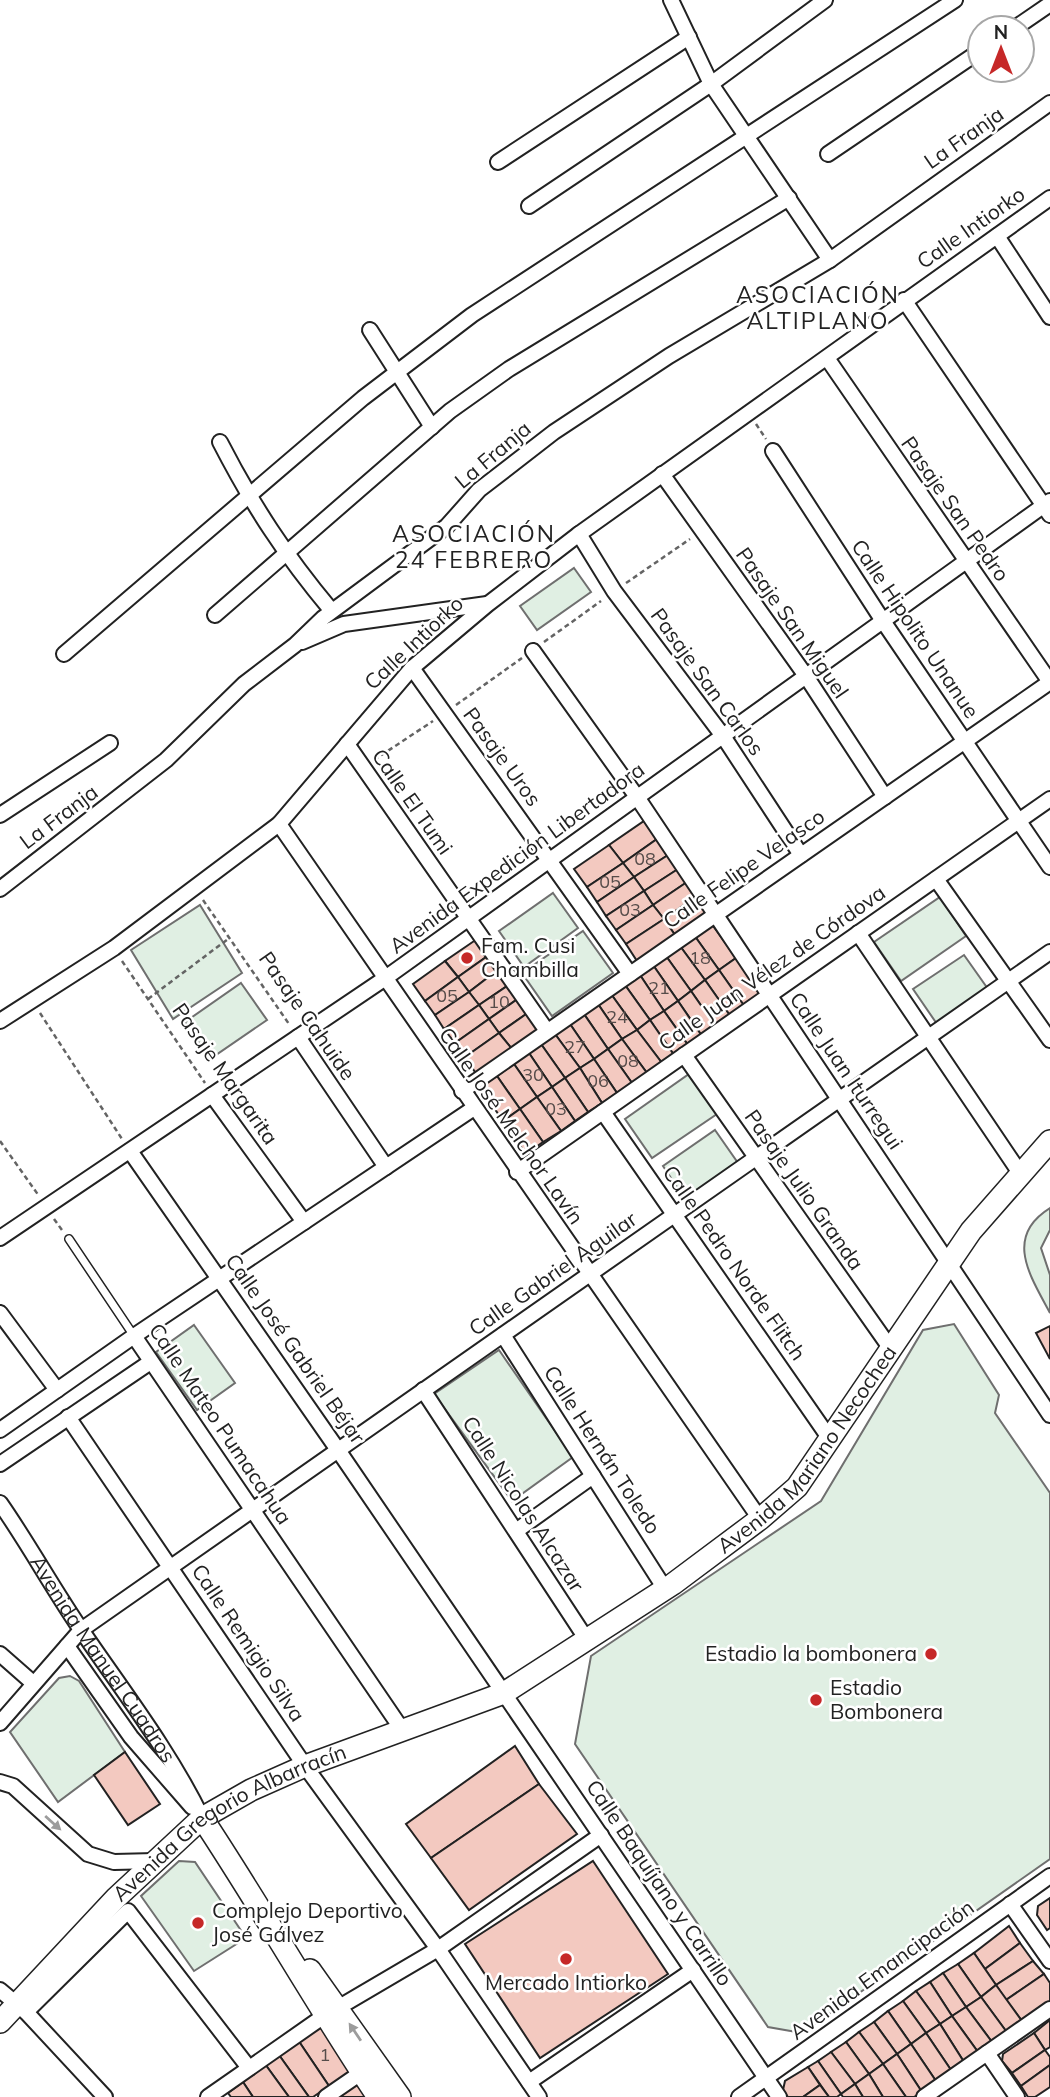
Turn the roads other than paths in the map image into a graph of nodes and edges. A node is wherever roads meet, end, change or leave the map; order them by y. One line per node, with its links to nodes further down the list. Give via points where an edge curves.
1 (671, 0): 6 (street)
2 (825, 0): 8 (street)
3 (955, 0): 10 (street)
4 (1050, 4): 5 (street)
5 (1035, 14)
6 (689, 37): 8 (street); 12 (street)
7 (966, 60): 11 (street)
8 (710, 84): 10 (street); 15 (street)
9 (1050, 103): 17 (street, La Franja)
10 (748, 137): 13 (street); 22 (street, via 472,315)
11 (828, 154)
12 (498, 162)
13 (789, 198): 17 (street); 23 (street, via 509,369)
14 (1050, 198): 16 (street, Calle Intiorko)
15 (528, 206)
16 (997, 236): 18 (street, Calle Intiorko); 19 (street)
17 (830, 260): 33 (street, La Franja, via 669,356 554,432 479,490 447,526)
18 (904, 300): 21 (street, Calle Intiorko); 28 (street)
19 (1050, 317)
20 (369, 330): 22 (street)
21 (827, 358): 26 (street, Calle Intiorko); 31 (street, Pasaje San Pedro)
22 (396, 373): 23 (street); 27 (street)
23 (432, 426): 30 (street)
24 (220, 442): 27 (street)
25 (773, 451): 35 (street, Calle Hipolito Unanue)
26 (662, 474): 29 (street, Calle Intiorko); 40 (street, Pasaje San Miguel)
27 (248, 496): 30 (street); 38 (street)
28 (1048, 507): 31 (street, Avenida Expedición Libertadora)
29 (579, 534): 32 (street, Calle Intiorko); 42 (street, Pasaje San Carlos, via 614,591)
30 (285, 555): 33 (street); 34 (street)
31 (965, 562): 35 (street, Avenida Expedición Libertadora); 41 (street, Pasaje San Pedro)
32 (488, 604): 36 (street, via 344,624); 39 (street, Calle Intiorko)
33 (331, 610): 36 (street, La Franja)
34 (215, 615)
35 (883, 621): 40 (street, Avenida Expedición Libertadora); 43 (street, Calle Hipolito Unanue)
36 (295, 645): 56 (street, La Franja, via 244,684 166,760)
37 (533, 650): 46 (street, Calle Juan Iturregui)
38 (64, 654)
39 (412, 668): 45 (street, Calle Intiorko); 53 (street, Pasaje Uros)
40 (806, 676): 42 (street, Avenida Expedición Libertadora); 47 (street, Pasaje San Miguel)
41 (1050, 682): 43 (street, Calle Felipe Velasco)
42 (723, 736): 46 (street, Avenida Expedición Libertadora); 52 (street, Pasaje San Carlos)
43 (965, 741): 47 (street, Calle Felipe Velasco); 50 (street, Calle Hipolito Unanue)
44 (110, 743): 49 (street)
45 (346, 744): 51 (street, Calle Intiorko); 58 (street, Calle El Tumi)
46 (637, 797): 53 (street, Avenida Expedición Libertadora); 57 (street, Calle Juan Iturregui)
47 (884, 797): 52 (street, Calle Felipe Velasco)
48 (1050, 799): 50 (street, Calle Juan Vélez de Córdova)
49 (0, 815)
50 (1019, 821): 54 (street, Calle Hipolito Unanue); 55 (street, Calle Juan Vélez de Córdova)
51 (279, 824): 62 (street, Calle José Melchor Lavín); 65 (street, Calle Intiorko, via 114,948)
52 (801, 855): 57 (street, Calle Felipe Velasco)
53 (550, 860): 58 (street, Avenida Expedición Libertadora); 61 (street, Pasaje Uros)
54 (1050, 867)
55 (936, 879): 59 (street, Calle Juan Vélez de Córdova); 63 (street)
56 (0, 889)
57 (716, 914): 61 (street, Calle Felipe Velasco); 64 (street, Calle Juan Iturregui)
58 (468, 919): 62 (street, Avenida Expedición Libertadora); 66 (street, Calle El Tumi)
59 (858, 933): 64 (street, Calle Juan Vélez de Córdova); 67 (street)
60 (1050, 952): 63 (street, Calle Gabriel Aguilar)
61 (630, 974): 66 (street, Calle Felipe Velasco)
62 (384, 979): 68 (street, Avenida Expedición Libertadora); 71 (street, Calle José Melchor Lavín)
63 (1008, 981): 67 (street, Calle Gabriel Aguilar); 69 (street)
64 (770, 995): 70 (street, Calle Juan Vélez de Córdova); 73 (street, Calle Juan Iturregui)
65 (0, 1021)
66 (547, 1031): 71 (street, Calle Felipe Velasco)
67 (929, 1036): 73 (street, Calle Gabriel Aguilar); 81 (street)
68 (298, 1037): 72 (street, Avenida Expedición Libertadora); 79 (street, Pasaje Cahuide)
69 (1050, 1040)
70 (684, 1055): 75 (street, Calle Juan Vélez de Córdova); 78 (street, Pasaje Julio Granda)
71 (461, 1091): 74 (street, Calle José Melchor Lavín)
72 (212, 1095): 77 (street, Avenida Expedición Libertadora); 83 (street, Pasaje Margarita)
73 (840, 1099): 78 (street, Calle Gabriel Aguilar); 86 (street, Calle Juan Iturregui)
74 (474, 1108): 79 (street); 80 (street, Calle José Melchor Lavín)
75 (603, 1112): 80 (street, Calle Juan Vélez de Córdova); 82 (street, Calle Pedro Norde Flitch)
76 (1050, 1141): 81 (street, Avenida Mariano Necochea)
77 (130, 1151): 84 (street, Avenida Expedición Libertadora); 88 (street, Calle José Gabriel Béjar)
78 (756, 1158): 82 (street, Calle Gabriel Aguilar); 92 (street, Pasaje Julio Granda)
79 (386, 1167): 83 (street)
80 (517, 1171): 87 (street, Calle José Melchor Lavín)
81 (1020, 1173): 86 (street, Avenida Mariano Necochea)
82 (675, 1214): 87 (street, Calle Gabriel Aguilar); 99 (street, Calle Pedro Norde Flitch)
83 (303, 1222): 88 (street)
84 (0, 1238)
85 (69, 1239): 91 (lane, Calle Mateo Pumacahua)
86 (948, 1264): 92 (street, Avenida Mariano Necochea); 96 (street, Calle Juan Iturregui)
87 (588, 1275): 90 (street, Calle Gabriel Aguilar); 105 (street, Calle José Melchor Lavín)
88 (220, 1278): 91 (street); 100 (street, Calle José Gabriel Béjar)
89 (0, 1313): 94 (street)
90 (503, 1335): 95 (street, Calle Gabriel Aguilar); 102 (street, Calle Hernán Toledo)
91 (134, 1336): 93 (street, Calle Mateo Pumacahua); 94 (street)
92 (891, 1349): 99 (street, Avenida Mariano Necochea)
93 (149, 1363): 97 (street); 104 (street, Calle Mateo Pumacahua)
94 (57, 1390): 98 (street)
95 (424, 1390): 100 (street, Calle Gabriel Aguilar); 106 (street, Calle Nicolas Alcazar)
96 (1050, 1415)
97 (68, 1417): 101 (street); 107 (street, Calle Remigio Silva)
98 (0, 1430)
99 (830, 1439): 105 (street, Avenida Mariano Necochea, via 797,1487)
100 (338, 1450): 104 (street, Calle Gabriel Aguilar); 114 (street, Calle José Gabriel Béjar)
101 (0, 1464)
102 (593, 1476): 106 (street); 108 (street, Calle Hernán Toledo)
103 (0, 1503): 109 (street, Avenida Manuel Cuadros)
104 (253, 1509): 107 (street, Calle Gabriel Aguilar); 116 (street, Calle Mateo Pumacahua)
105 (760, 1520): 108 (street, Avenida Mariano Necochea)
106 (516, 1531): 110 (street, Calle Nicolas Alcazar)
107 (171, 1567): 109 (street, Calle Gabriel Aguilar); 117 (street, Calle Remigio Silva)
108 (666, 1589): 110 (street, Avenida Mariano Necochea)
109 (81, 1630): 111 (street, Calle Gabriel Aguilar); 119 (street, Avenida Manuel Cuadros, via 181,1774)
110 (587, 1640): 114 (street, Avenida Mariano Necochea)
111 (66, 1646): 113 (street, Calle Gabriel Aguilar); 119 (street, Avenida Manuel Cuadros, via 131,1737)
112 (0, 1654): 113 (street)
113 (33, 1683): 115 (street, Calle Gabriel Aguilar)
114 (504, 1693): 116 (street, Avenida Gregorio Albarracín); 120 (street, Calle Baquíjano y Carrillo)
115 (0, 1723)
116 (403, 1731): 117 (street, Avenida Gregorio Albarracín)
117 (304, 1766): 119 (street, Avenida Gregorio Albarracín); 124 (street, Calle Remigio Silva)
118 (0, 1782): 121 (street, one-way to 121, via 13,1786 88,1854 114,1862)
119 (202, 1818): 121 (street, Avenida Gregorio Albarracín); 129 (street, Avenida Manuel Cuadros)
120 (601, 1835): 124 (street); 126 (street, Calle Baquíjano y Carrillo)
121 (155, 1861): 127 (street, Avenida Gregorio Albarracín)
122 (1050, 1877): 123 (street, Avenida Emancipación)
123 (1010, 1904): 125 (street); 134 (street, Avenida Emancipación)
124 (438, 1949): 129 (street); 135 (street, Calle Remigio Silva)
125 (1050, 1961)
126 (693, 1970): 134 (street, Calle Baquíjano y Carrillo); 135 (street)
127 (13, 2002): 130 (street, Avenida Gregorio Albarracín); 133 (street, via 128,1911); 136 (street)
128 (1050, 2009): 131 (street)
129 (331, 2012): 132 (street, Avenida Manuel Cuadros); 133 (street)
130 (0, 2022)
131 (987, 2053): 144 (street); 145 (street)
132 (369, 2067): 138 (street); 139 (street, Avenida Manuel Cuadros); 140 (street, Avenida Manuel Cuadros)
133 (249, 2068): 137 (street)
134 (767, 2079): 142 (street, Avenida Emancipación); 143 (street, Calle Baquíjano y Carrillo)
135 (528, 2082): 141 (street, Calle Remigio Silva)
136 (105, 2097)
137 (208, 2097)
138 (326, 2097)
139 (379, 2097)
140 (400, 2097)
141 (539, 2097)
142 (739, 2097)
143 (779, 2097)
144 (924, 2097)
145 (1017, 2097)

